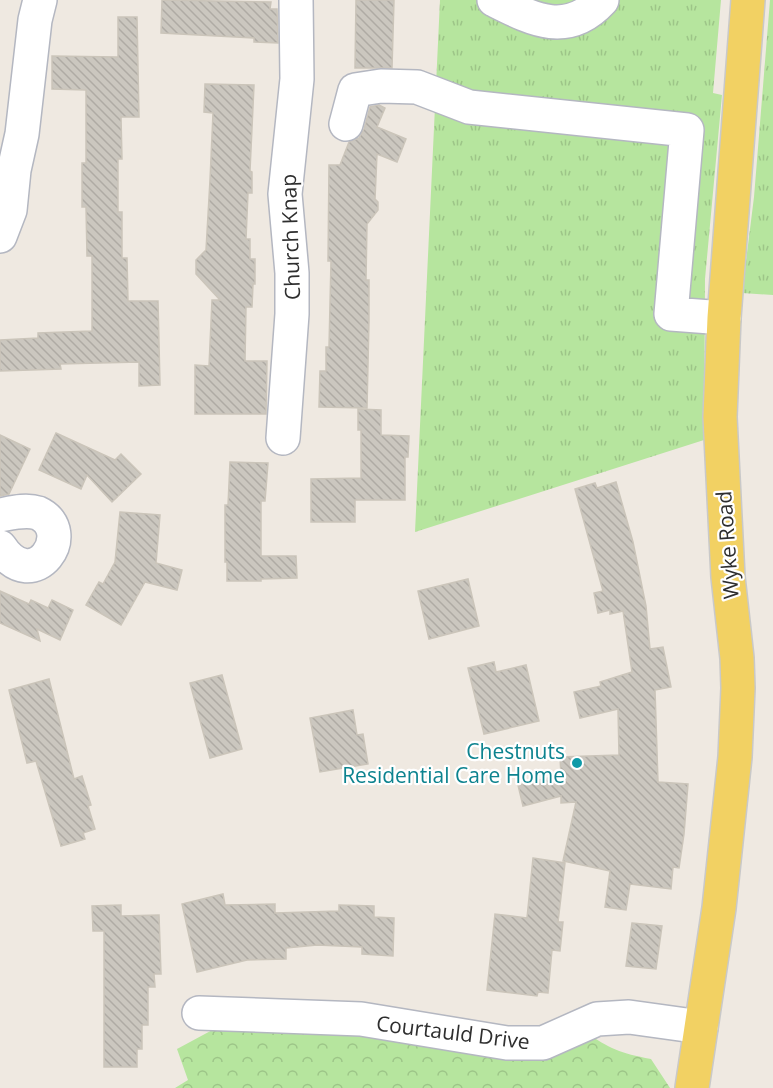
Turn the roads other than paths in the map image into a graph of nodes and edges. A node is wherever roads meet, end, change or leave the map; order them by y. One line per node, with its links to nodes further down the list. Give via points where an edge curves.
1 (40, 0): 7 (street, via 10,210)
2 (296, 0): 9 (street, Church Knap, via 297,79 285,194 292,304)
3 (494, 0): 4 (street, via 533,18 558,23 578,17)
4 (602, 0)
5 (748, 0): 8 (main road, Wyke Road)
6 (346, 124): 8 (street, via 355,90 381,86 417,87 469,107 687,130 671,314)
7 (0, 236)
8 (724, 318): 13 (main road, Wyke Road, via 720,417 738,688 720,897)
9 (284, 438)
10 (0, 515): 11 (street, via 38,513 51,525 54,542 47,557 32,566 15,563)
11 (0, 547)
12 (199, 1013): 13 (street, Courtauld Drive, via 361,1020 507,1042 543,1043 597,1018 628,1017)
13 (701, 1026): 14 (main road, Wyke Road)
14 (692, 1088)

